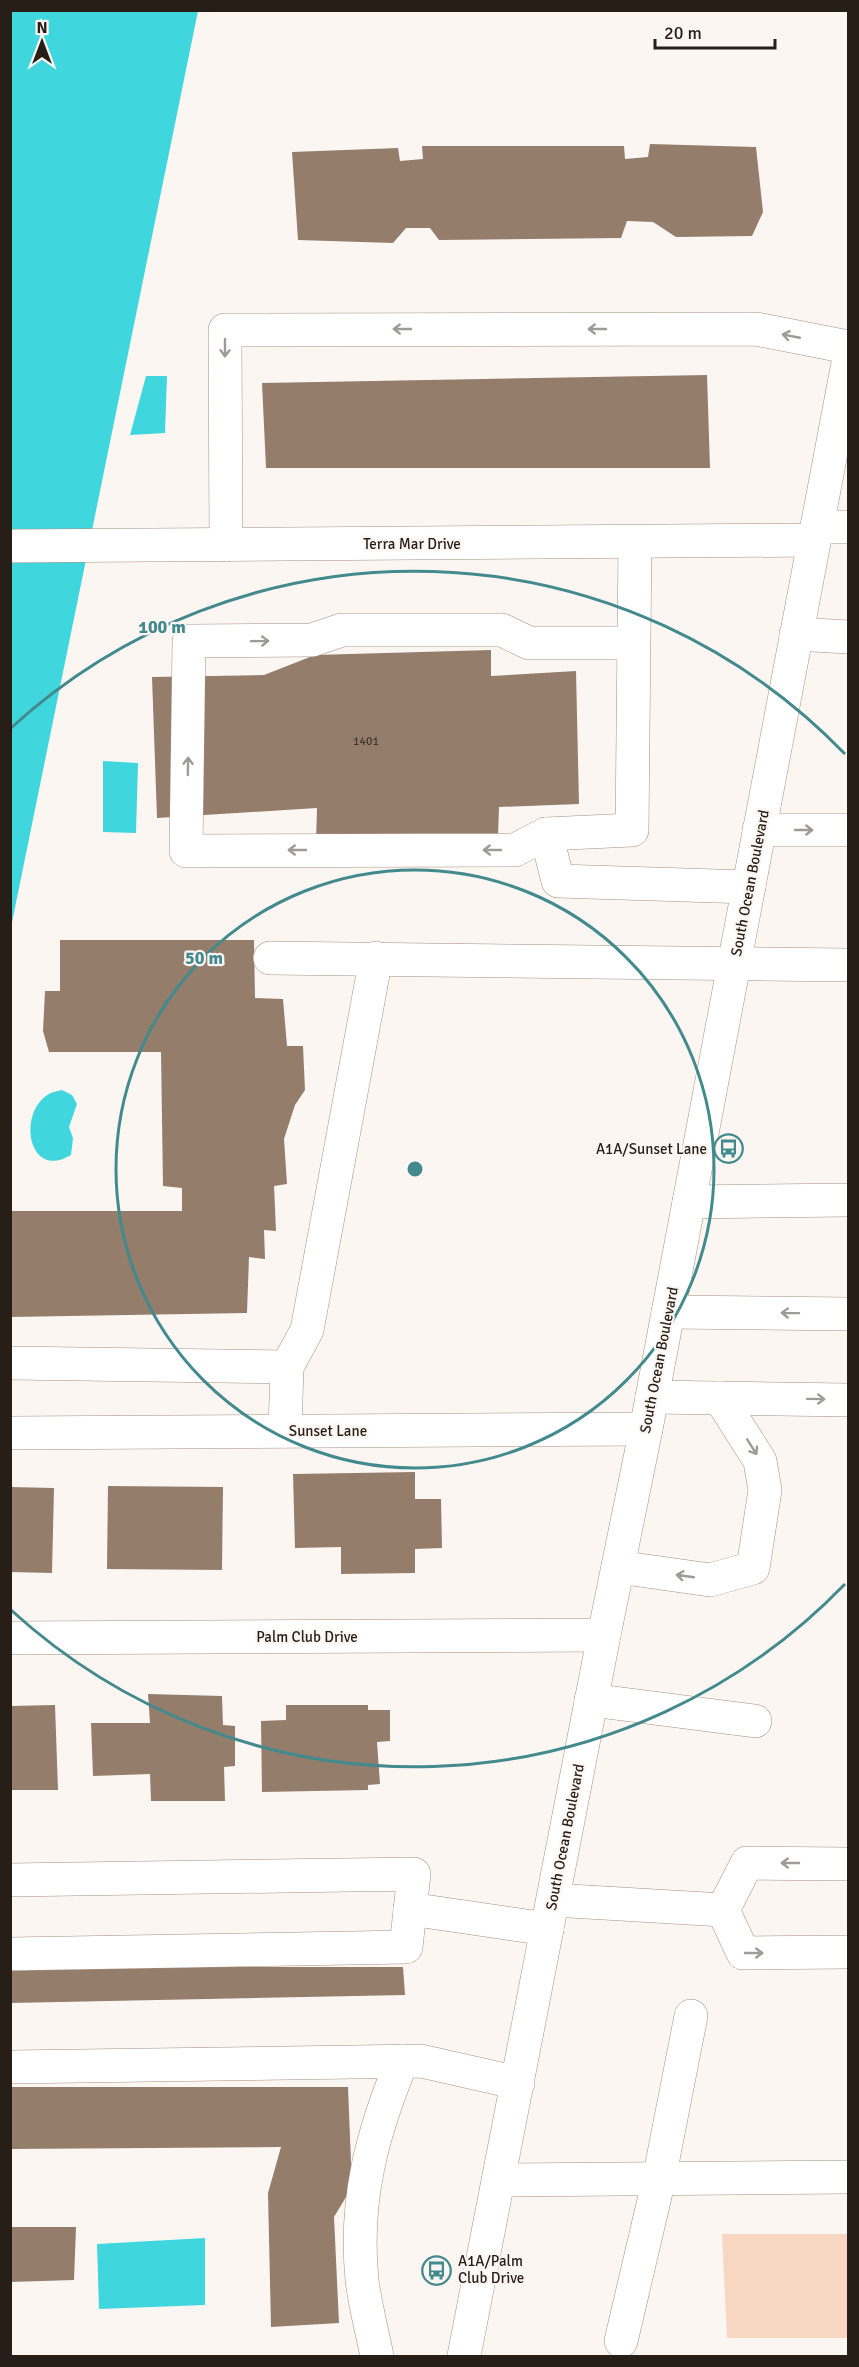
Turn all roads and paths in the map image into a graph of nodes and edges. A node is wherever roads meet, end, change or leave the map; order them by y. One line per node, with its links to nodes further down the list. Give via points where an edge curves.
1 (849, 347): 6 (main road, one-way to 6, via 756,328 225,330)
2 (849, 363): 3 (main road, South Ocean Boulevard)
3 (844, 411): 4 (main road, South Ocean Boulevard)
4 (827, 532): 5 (main road, Terra Mar Drive); 8 (main road, South Ocean Boulevard)
5 (635, 542): 6 (main road, Terra Mar Drive); 10 (main road)
6 (226, 545): 7 (main road, Terra Mar Drive)
7 (10, 546)
8 (796, 634): 9 (main road); 11 (main road, South Ocean Boulevard)
9 (849, 637)
10 (634, 643): 13 (main road, via 632,830); 13 (main road, one-way to 10, via 515,850 186,851 189,641 312,640 342,630 502,630 529,644)
11 (759, 830): 12 (main road, one-way to 12); 14 (main road, South Ocean Boulevard)
12 (849, 830)
13 (546, 834): 14 (main road, via 558,881)
14 (748, 887): 17 (main road, South Ocean Boulevard)
15 (270, 958): 16 (main road)
16 (376, 958): 17 (main road); 24 (main road, via 307,1330)
17 (735, 963): 18 (main road); 20 (main road, South Ocean Boulevard)
18 (849, 965)
19 (849, 1200): 20 (main road)
20 (689, 1202): 21 (main road, South Ocean Boulevard)
21 (668, 1312): 22 (main road, one-way to 21); 25 (main road, South Ocean Boulevard)
22 (849, 1314)
23 (10, 1363): 24 (main road)
24 (287, 1367): 29 (main road)
25 (652, 1397): 26 (main road); 28 (main road, South Ocean Boulevard)
26 (720, 1398): 27 (main road, one-way to 27); 31 (main road, one-way to 31, via 760,1461 765,1490 753,1568 710,1580)
27 (849, 1400)
28 (646, 1429): 29 (main road, Sunset Lane); 31 (main road, South Ocean Boulevard)
29 (285, 1431): 30 (main road, Sunset Lane)
30 (10, 1432)
31 (618, 1567): 32 (main road, South Ocean Boulevard)
32 (604, 1635): 33 (main road, Palm Club Drive); 34 (main road, South Ocean Boulevard)
33 (10, 1638)
34 (591, 1700): 35 (main road); 40 (main road, South Ocean Boulevard)
35 (755, 1721)
36 (849, 1864): 39 (main road, one-way to 39, via 747,1863)
37 (10, 1880): 38 (main road, via 414,1874)
38 (410, 1909): 40 (main road); 42 (main road, via 406,1947)
39 (723, 1910): 40 (main road); 41 (main road, one-way to 41, via 743,1953)
40 (550, 1914): 46 (main road, South Ocean Boulevard)
41 (849, 1952)
42 (10, 1954)
43 (691, 2016): 49 (main road)
44 (402, 2061): 45 (main road); 46 (main road, via 421,2061); 51 (main road, via 381,2112 365,2180 360,2231 362,2281)
45 (10, 2067)
46 (518, 2083): 48 (main road, South Ocean Boulevard)
47 (849, 2177): 49 (main road)
48 (499, 2180): 49 (main road); 52 (main road, South Ocean Boulevard)
49 (659, 2180): 50 (main road)
50 (621, 2341)
51 (377, 2356)
52 (464, 2356)

